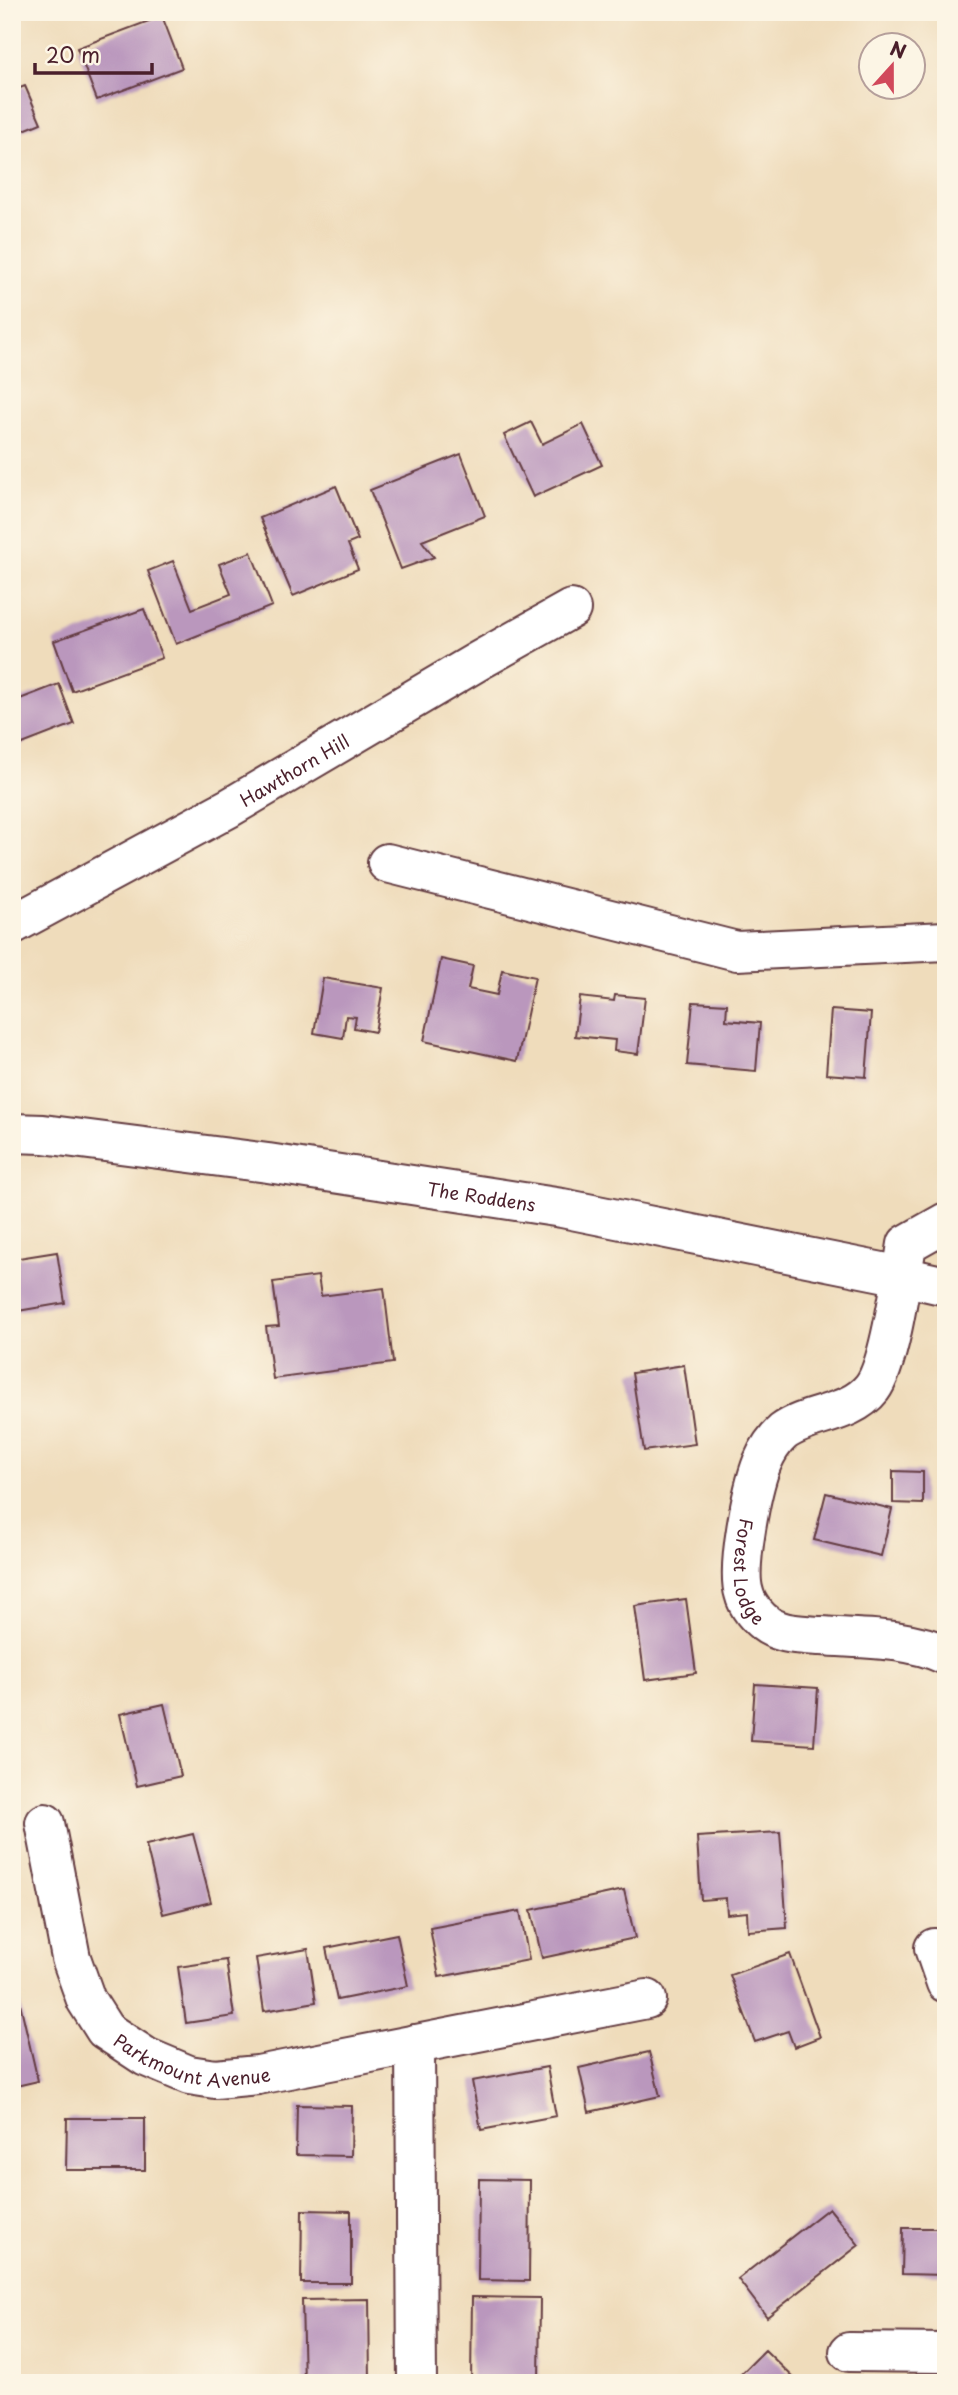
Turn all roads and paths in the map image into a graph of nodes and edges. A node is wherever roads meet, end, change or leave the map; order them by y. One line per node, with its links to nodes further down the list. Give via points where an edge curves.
1 (571, 609): 3 (street, Hawthorn Hill, via 229,808)
2 (387, 863): 4 (street, via 737,951)
3 (12, 925)
4 (946, 941)
5 (12, 1133): 7 (street, The Roddens, via 268,1163 562,1208)
6 (946, 1222): 7 (street, Forest Lodge, via 907,1244)
7 (902, 1276): 8 (street, The Roddens); 9 (street, Forest Lodge, via 885,1357 873,1387 843,1409 784,1432 766,1455 755,1488 742,1586 757,1615 778,1630 909,1643)
8 (946, 1286)
9 (946, 1655)
10 (45, 1823): 12 (street, Parkmount Avenue, via 72,1958 86,2000 105,2030 146,2057 189,2075 215,2079 258,2076)
11 (647, 1998): 12 (street, Parkmount Avenue)
12 (415, 2044): 15 (street)
13 (849, 2352): 14 (street)
14 (946, 2353)
15 (417, 2383)

